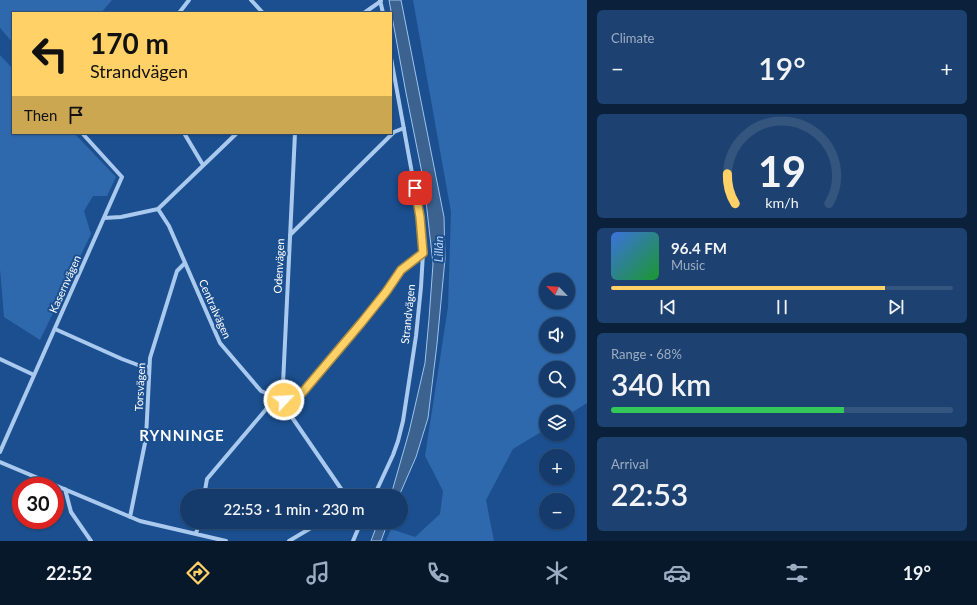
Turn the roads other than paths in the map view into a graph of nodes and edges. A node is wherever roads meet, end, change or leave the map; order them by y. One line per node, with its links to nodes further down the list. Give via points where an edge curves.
1 (189, 0): 4 (street)
2 (251, 0): 5 (street)
3 (380, 1): 6 (street); 7 (street)
4 (180, 12)
5 (262, 12)
6 (365, 12)
7 (383, 12)
8 (392, 63): 9 (street, Strandvägen)
9 (404, 128): 17 (street, via 394,132); 18 (street, Strandvägen, via 420,217)
10 (83, 134): 16 (street, Kasernvägen, via 122,177)
11 (185, 134): 14 (street)
12 (236, 134): 14 (street)
13 (295, 134): 17 (street, Odenvägen)
14 (203, 165): 15 (street)
15 (158, 209): 16 (street); 19 (street, Centralvägen, via 169,226)
16 (104, 218): 20 (street, Kasernvägen)
17 (290, 236): 24 (street, Odenvägen, via 282,384)
18 (423, 253): 24 (street, via 401,270 362,322 302,393); 30 (street, Strandvägen, via 416,336 403,421 393,455)
19 (185, 263): 22 (street, Torsvägen, via 177,271); 24 (street, Centralvägen, via 220,343 261,391)
20 (55, 329): 22 (street, via 122,359); 23 (street, Kasernvägen)
21 (0, 359): 23 (street)
22 (149, 367): 31 (street, Torsvägen, via 146,438)
23 (34, 375): 25 (street, Kasernvägen)
24 (284, 400): 28 (street, via 268,407 207,479); 29 (street, via 289,413)
25 (0, 452)
26 (0, 462): 27 (street)
27 (65, 489): 31 (street); 36 (street, via 71,512)
28 (205, 489)
29 (341, 489)
30 (377, 489)
31 (130, 517): 35 (street)
32 (197, 529): 35 (street)
33 (310, 529): 38 (street)
34 (358, 529): 39 (street)
35 (196, 534): 37 (street)
36 (91, 541)
37 (226, 541)
38 (290, 541)
39 (353, 541)

